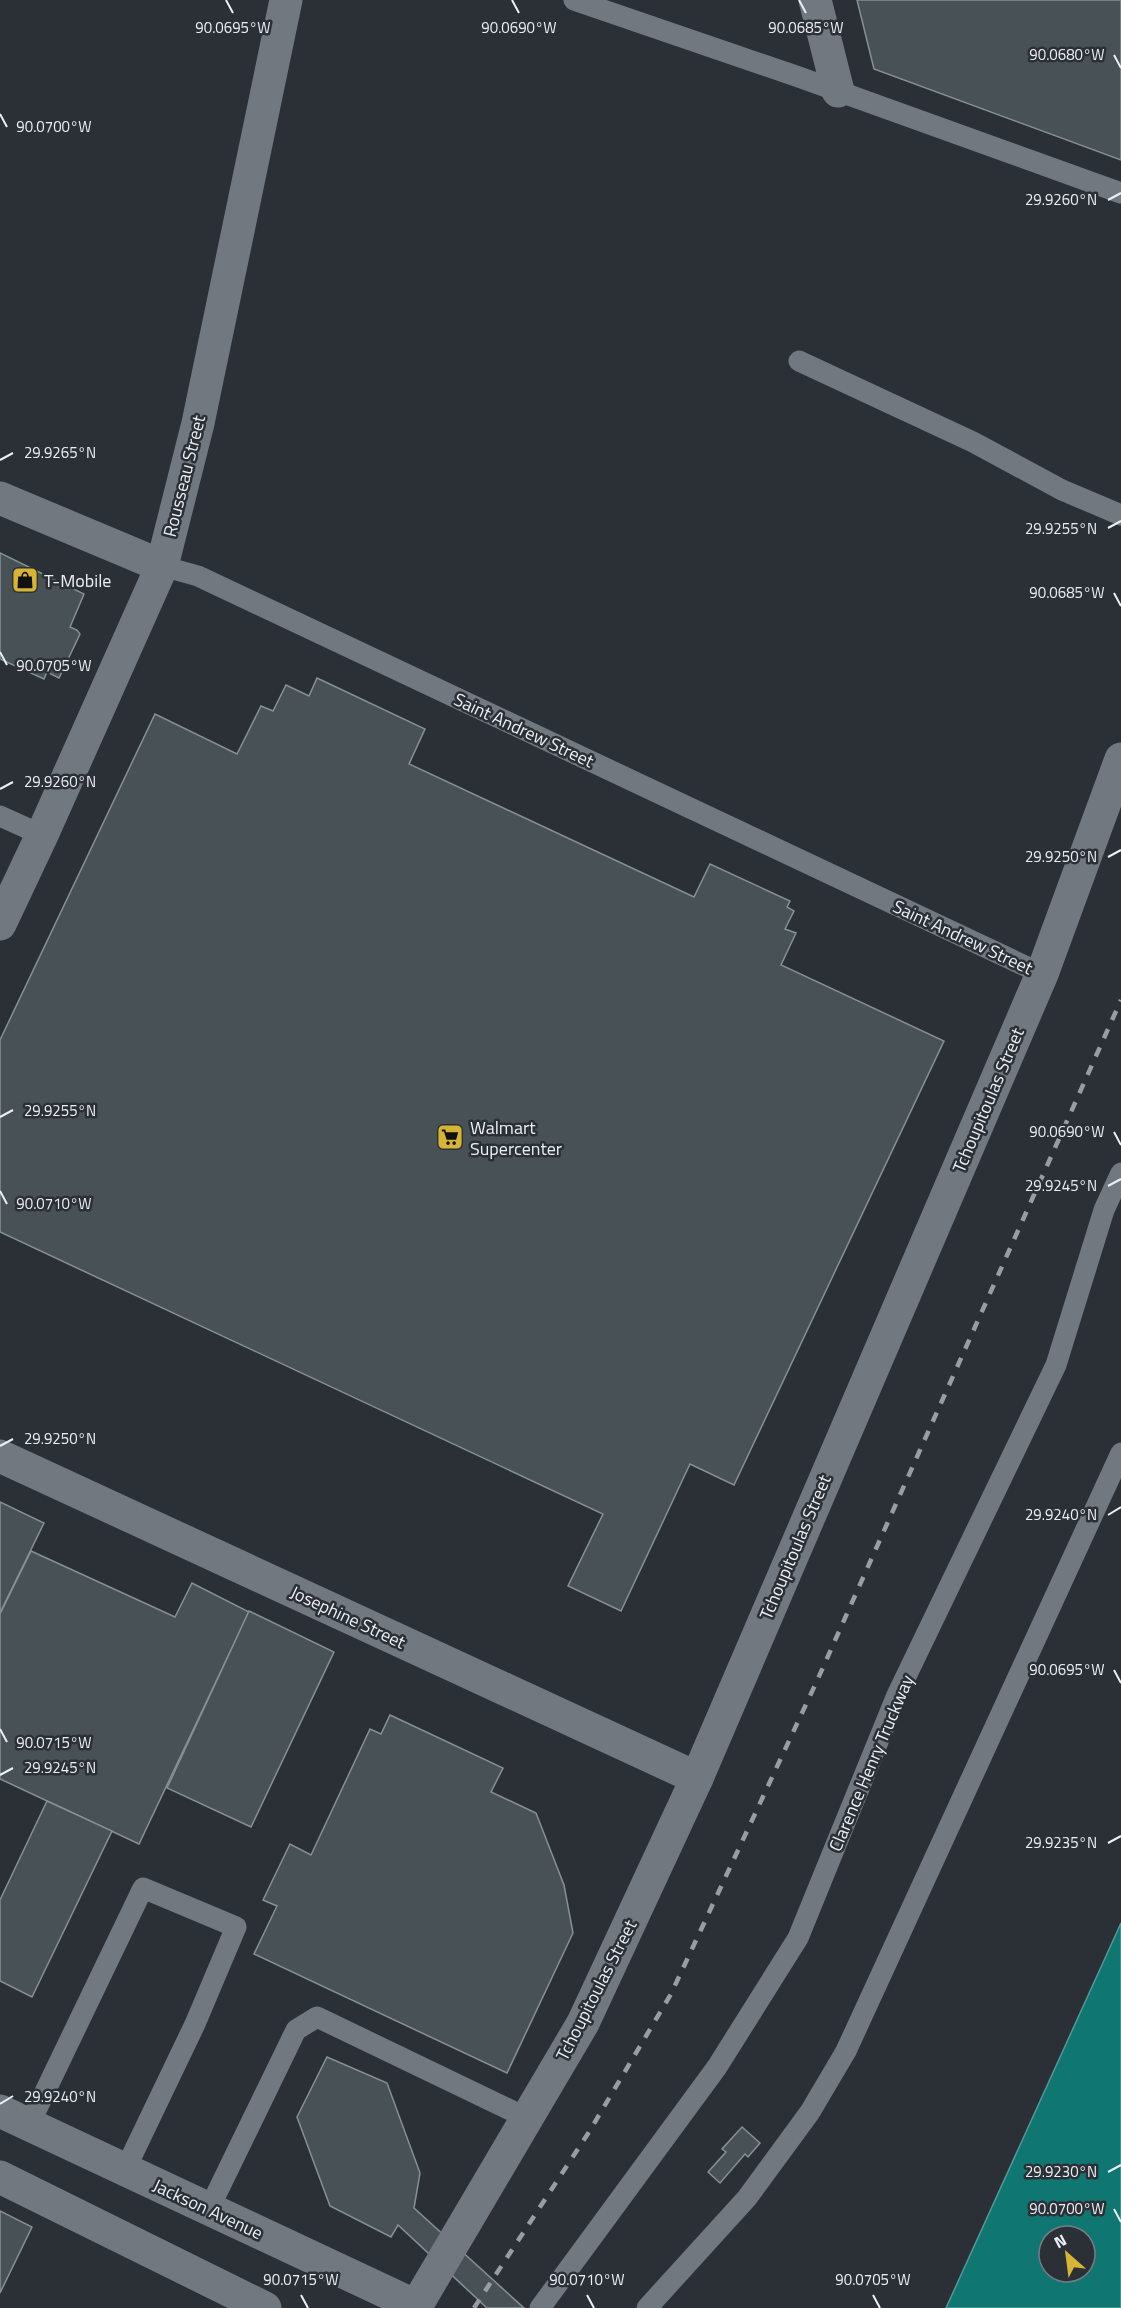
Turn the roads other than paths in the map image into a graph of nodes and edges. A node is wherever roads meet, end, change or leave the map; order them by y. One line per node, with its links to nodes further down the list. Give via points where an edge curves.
1 (286, 0): 9 (street, Rousseau Street, via 198,423)
2 (574, 0): 4 (lane)
3 (815, 0): 4 (street)
4 (838, 91): 5 (lane)
5 (1121, 193)
6 (799, 361): 8 (lane)
7 (0, 498): 9 (street, Saint Andrew Street)
8 (1121, 515)
9 (162, 566): 12 (street, Rousseau Street); 14 (lane, Saint Andrew Street, via 209,581)
10 (1121, 759): 14 (street, Tchoupitoulas Street)
11 (0, 816): 12 (lane)
12 (42, 835): 13 (street, Rousseau Street)
13 (0, 924)
14 (1042, 974): 18 (street, Tchoupitoulas Street)
15 (1121, 1173): 27 (lane, Clarence Henry Truckway, via 1104,1210 1056,1365 897,1695 798,1938 717,2067)
16 (1121, 1453): 28 (lane, via 846,2051 810,2112 747,2198)
17 (0, 1456): 18 (street, Josephine Street)
18 (697, 1778): 20 (street, Tchoupitoulas Street, via 583,2023)
19 (0, 2111): 21 (street, Jackson Avenue)
20 (527, 2118): 24 (lane, via 317,2017 296,2030); 25 (street, Tchoupitoulas Street)
21 (29, 2125): 22 (street, Jackson Avenue); 22 (lane, via 143,1888 236,1927 195,2024)
22 (125, 2170): 24 (street, Jackson Avenue)
23 (0, 2177): 26 (street)
24 (209, 2209): 25 (street, Jackson Avenue)
25 (415, 2307)
26 (264, 2308)
27 (540, 2308)
28 (648, 2308)

